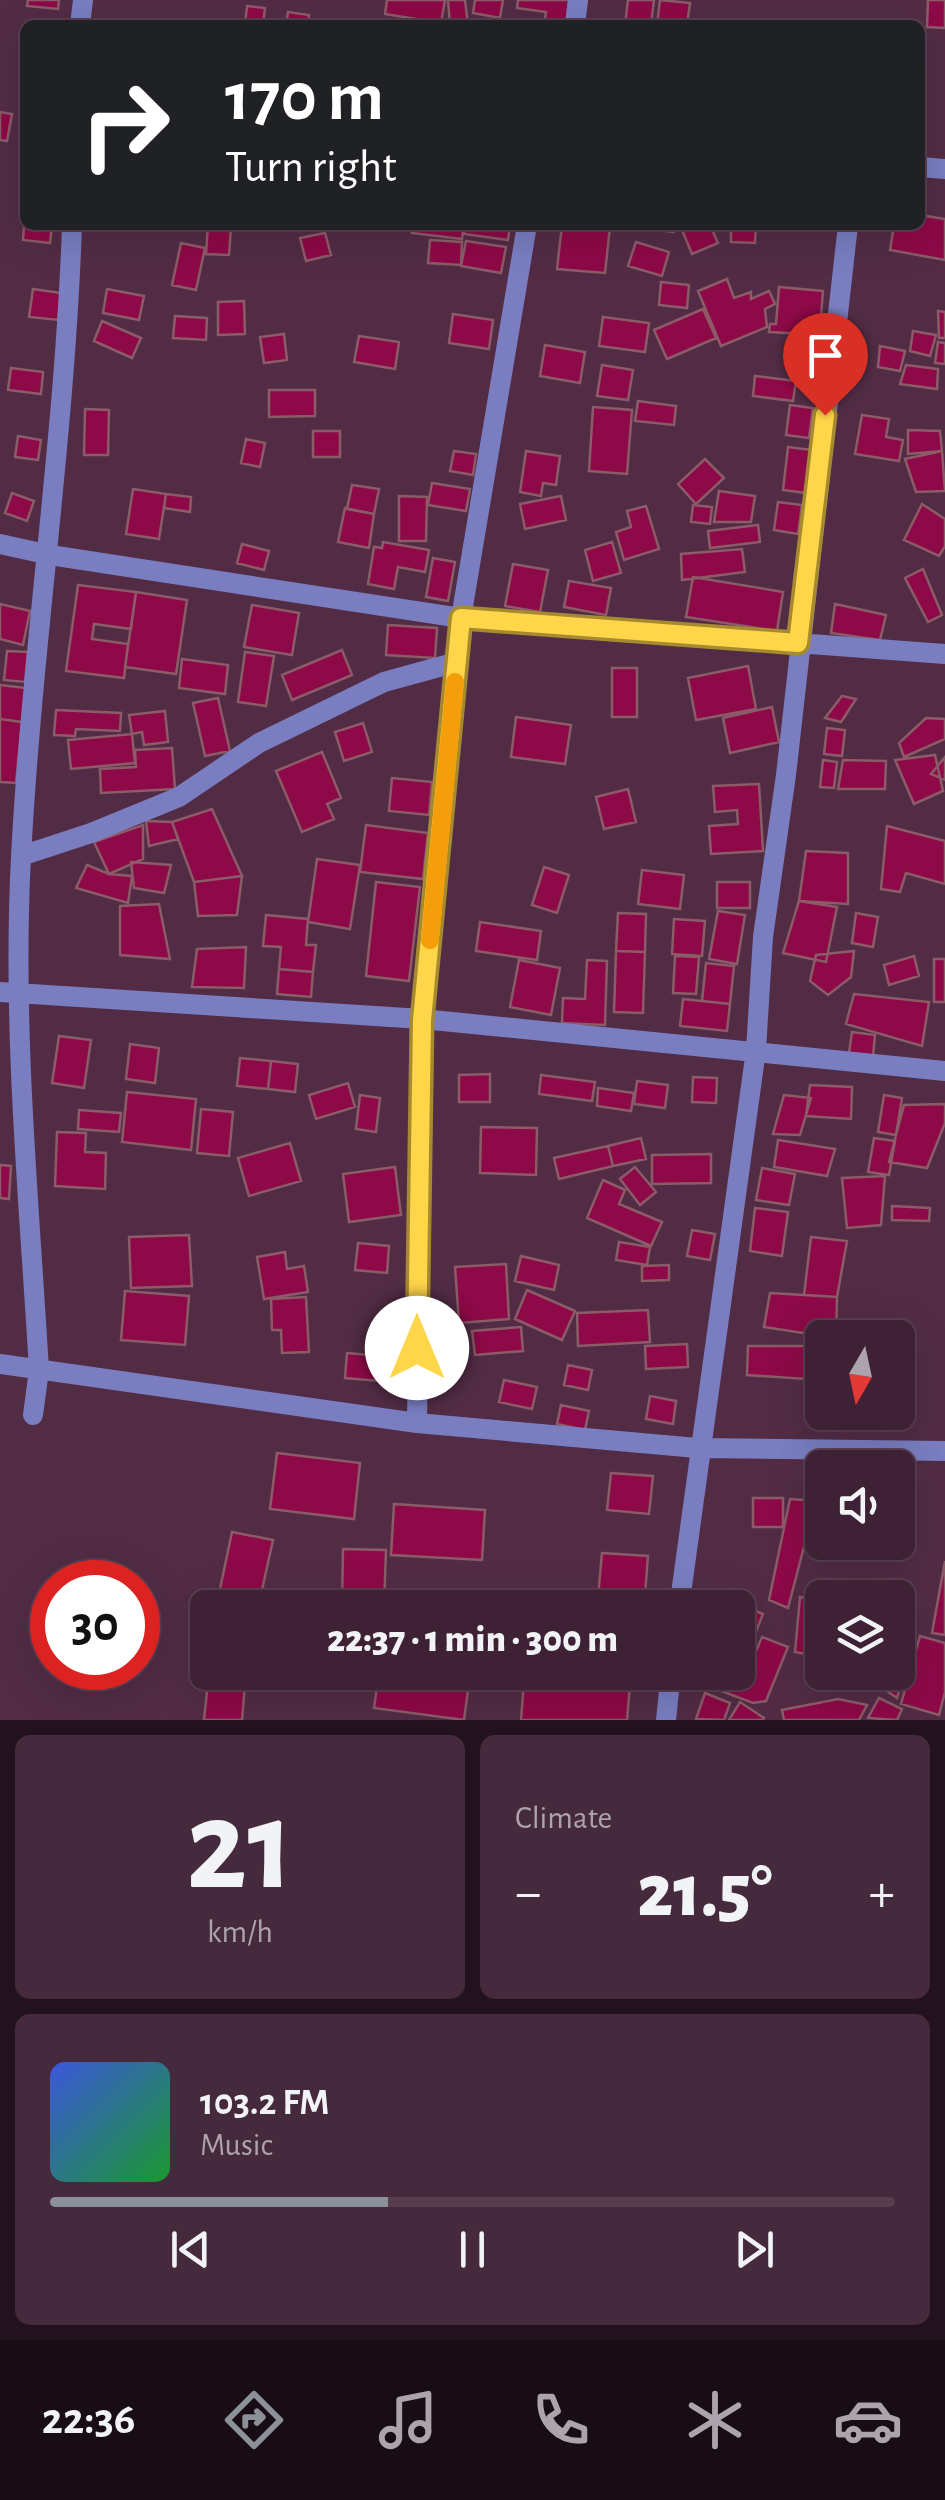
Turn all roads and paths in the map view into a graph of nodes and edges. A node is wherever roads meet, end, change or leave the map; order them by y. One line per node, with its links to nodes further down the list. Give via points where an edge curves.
1 (72, 230): 5 (street)
2 (526, 230): 6 (street)
3 (847, 230): 7 (street)
4 (0, 544): 5 (street)
5 (50, 556): 6 (street); 10 (street)
6 (461, 618): 7 (street); 9 (street)
7 (798, 643): 8 (street); 13 (street, via 762,938)
8 (945, 654)
9 (456, 662): 10 (street, via 367,690 258,743 178,796); 12 (street)
10 (21, 856): 11 (street)
11 (8, 993): 12 (street); 16 (street)
12 (422, 1020): 13 (street); 18 (street)
13 (756, 1050): 14 (street); 19 (street)
14 (945, 1071)
15 (0, 1364): 16 (street)
16 (39, 1370): 17 (street); 18 (street)
17 (33, 1415)
18 (417, 1423): 19 (street)
19 (697, 1448): 20 (street); 21 (street)
20 (945, 1451)
21 (681, 1590)
22 (669, 1690): 23 (street)
23 (666, 1720)

